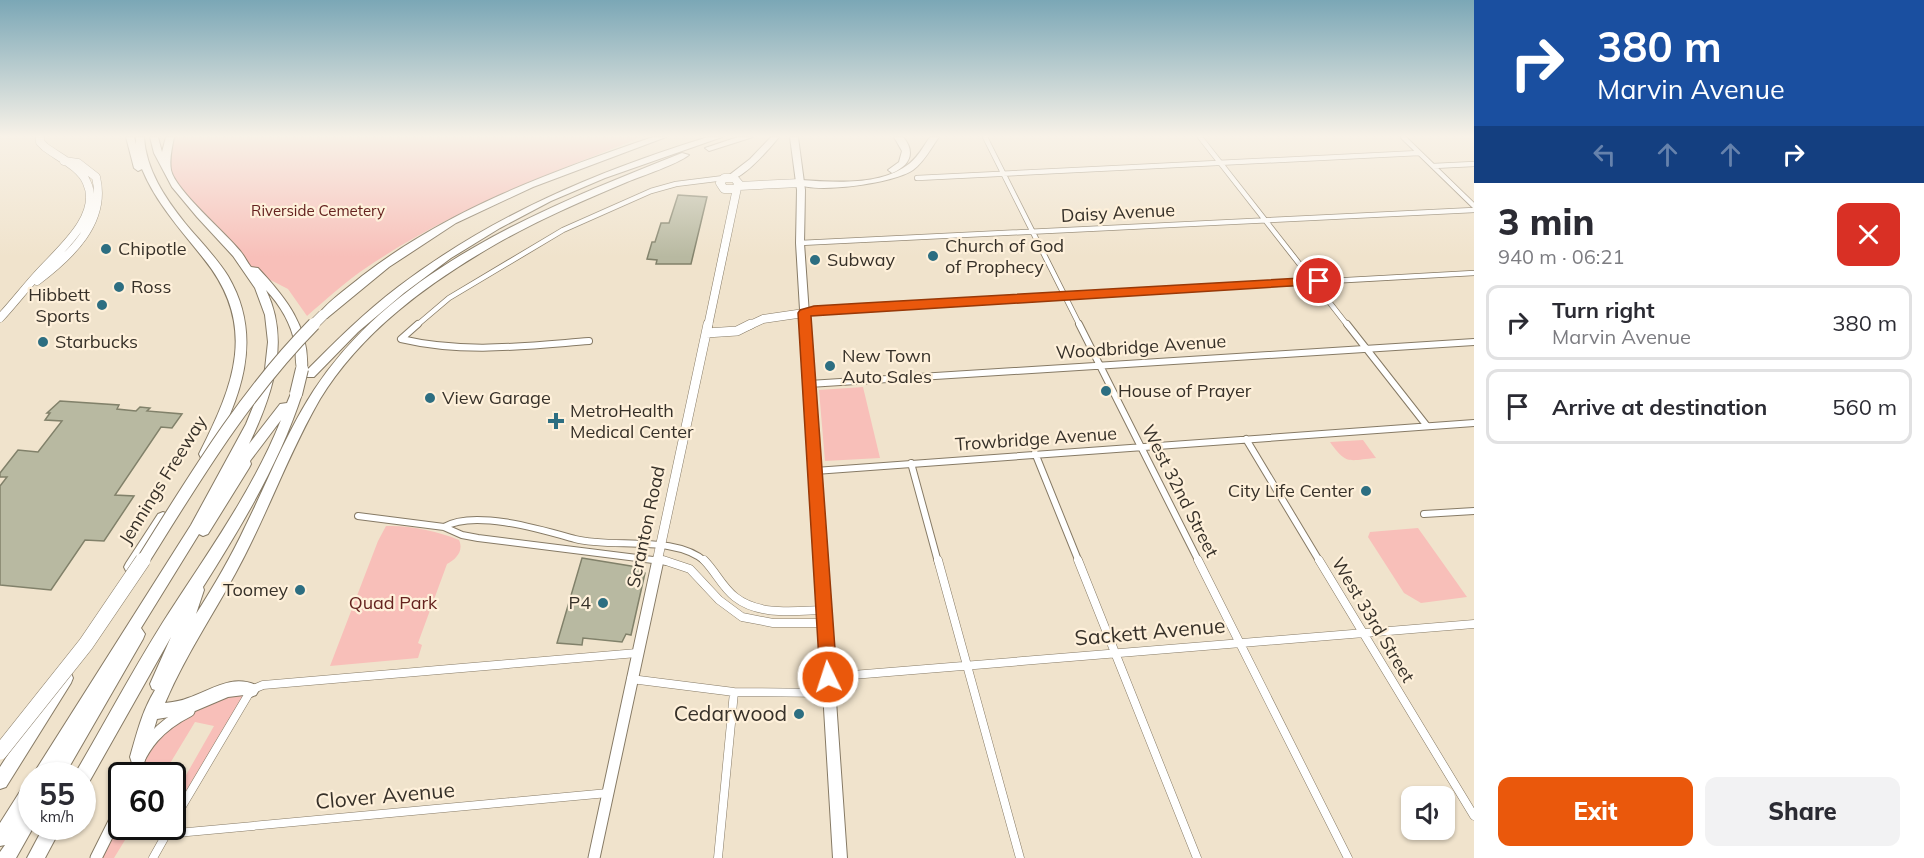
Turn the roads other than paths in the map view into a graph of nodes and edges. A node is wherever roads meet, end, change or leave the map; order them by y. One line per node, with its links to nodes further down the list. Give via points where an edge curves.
1 (83, 177): 36 (street, via 89,198 77,230)
2 (144, 177): 25 (highway)
3 (151, 177): 25 (highway, Jennings Freeway)
4 (170, 177): 29 (highway)
5 (553, 177): 30 (highway, via 456,220)
6 (570, 177): 30 (highway, via 447,229)
7 (602, 177): 33 (highway, via 557,195 472,239)
8 (622, 177): 33 (highway, via 540,212)
9 (632, 177): 80 (highway, via 483,249 411,295 356,344 308,410 238,555 189,636)
10 (738, 177): 19 (main road)
11 (799, 177): 21 (main road)
12 (838, 177): 21 (highway)
13 (887, 177): 21 (highway, via 819,185)
14 (937, 177): 18 (street)
15 (1005, 177): 27 (street, West 32nd Street)
16 (1232, 177): 26 (street)
17 (1444, 177): 24 (street)
18 (916, 178)
19 (733, 182): 20 (street); 21 (street); 22 (street); 22 (street, via 720,183); 23 (street, Scranton Road)
20 (688, 183): 22 (street); 38 (street, via 651,191 563,230 449,298 400,339 458,349)
21 (800, 183): 28 (main road)
22 (723, 188): 23 (street)
23 (733, 203): 37 (street, Scranton Road)
24 (1474, 208): 26 (street, Daisy Avenue)
25 (171, 211): 66 (highway, Jennings Freeway, via 218,270 234,300 241,333 238,379 206,453)
26 (1264, 219): 27 (street, Daisy Avenue); 32 (street)
27 (1034, 231): 28 (street, Daisy Avenue); 34 (street, West 32nd Street)
28 (800, 243): 35 (main road)
29 (238, 255): 42 (highway, via 290,312); 56 (highway, via 270,313 271,367 253,424)
30 (390, 262): 66 (highway, bridge, via 323,315 287,352 247,403)
31 (1474, 273): 32 (street)
32 (1313, 282): 34 (street); 40 (street)
33 (403, 286): 42 (highway)
34 (1066, 296): 35 (street); 41 (street, West 32nd Street)
35 (804, 313): 37 (street, via 762,319 736,330); 43 (main road)
36 (0, 318)
37 (706, 333): 60 (street, Scranton Road)
38 (589, 341)
39 (1474, 342): 40 (street, Woodbridge Avenue)
40 (1367, 349): 41 (street, Woodbridge Avenue); 46 (street)
41 (1099, 365): 43 (street, Woodbridge Avenue); 49 (street, West 32nd Street)
42 (306, 371): 44 (highway, bridge)
43 (810, 384): 52 (main road)
44 (286, 412): 48 (highway); 64 (highway, via 247,499)
45 (1474, 423): 46 (street, Trowbridge Avenue)
46 (1427, 426): 47 (street, Trowbridge Avenue)
47 (1246, 439): 49 (street, Trowbridge Avenue); 70 (street, West 33rd Street)
48 (256, 442): 56 (highway); 86 (highway, via 254,452 136,638)
49 (1139, 447): 50 (street, Trowbridge Avenue); 71 (street, West 32nd Street)
50 (1035, 453): 51 (street, Trowbridge Avenue); 73 (street)
51 (911, 463): 52 (street, Trowbridge Avenue); 74 (street)
52 (815, 471): 67 (main road)
53 (1474, 511): 54 (street)
54 (1424, 514)
55 (357, 516): 57 (street)
56 (197, 525): 85 (highway)
57 (444, 527): 58 (street, via 459,520 566,533); 61 (street, via 462,535)
58 (575, 539): 59 (street); 61 (street)
59 (604, 542): 60 (street); 62 (street)
60 (660, 548): 63 (street, Scranton Road); 65 (street, via 700,557 735,598)
61 (572, 549): 62 (street)
62 (602, 554): 63 (street)
63 (657, 559): 68 (street, via 690,569 730,610); 72 (street, Scranton Road)
64 (198, 584): 80 (highway, via 192,607 162,669); 87 (highway, via 181,606)
65 (757, 609): 67 (street); 68 (street)
66 (105, 612): 81 (highway); 82 (highway, bridge); 84 (highway, Jennings Freeway); 89 (highway, bridge)
67 (824, 617): 68 (street); 75 (main road)
68 (754, 621)
69 (1474, 624): 70 (street, Sackett Avenue)
70 (1363, 633): 71 (street, Sackett Avenue); 93 (street, West 33rd Street)
71 (1241, 642): 73 (street, Sackett Avenue); 109 (street, West 32nd Street)
72 (637, 653): 76 (street, Scranton Road); 77 (street, via 263,685)
73 (1116, 654): 74 (street, Sackett Avenue); 108 (street)
74 (968, 665): 75 (street, Sackett Avenue); 107 (street)
75 (828, 677): 79 (main road)
76 (631, 680): 78 (street); 90 (street, Scranton Road)
77 (250, 690): 80 (highway, via 229,690 189,706); 83 (street, via 170,720 157,730); 91 (street)
78 (734, 692): 79 (street); 105 (street)
79 (830, 693): 106 (main road)
80 (152, 708): 83 (highway)
81 (0, 742)
82 (0, 752)
83 (138, 757): 88 (street)
84 (0, 762)
85 (48, 762)
86 (63, 762)
87 (91, 762)
88 (136, 762)
89 (0, 782)
90 (608, 793): 94 (street, Clover Avenue); 104 (street, Scranton Road)
91 (186, 800)
92 (18, 810): 96 (highway)
93 (1474, 816)
94 (186, 827)
95 (108, 834): 102 (street)
96 (0, 838)
97 (18, 839): 100 (highway)
98 (46, 840): 101 (highway)
99 (163, 840): 103 (street)
100 (6, 858)
101 (36, 858)
102 (96, 858)
103 (153, 858)
104 (594, 858)
105 (718, 858)
106 (840, 858)
107 (1020, 858)
108 (1197, 858)
109 (1348, 858)

